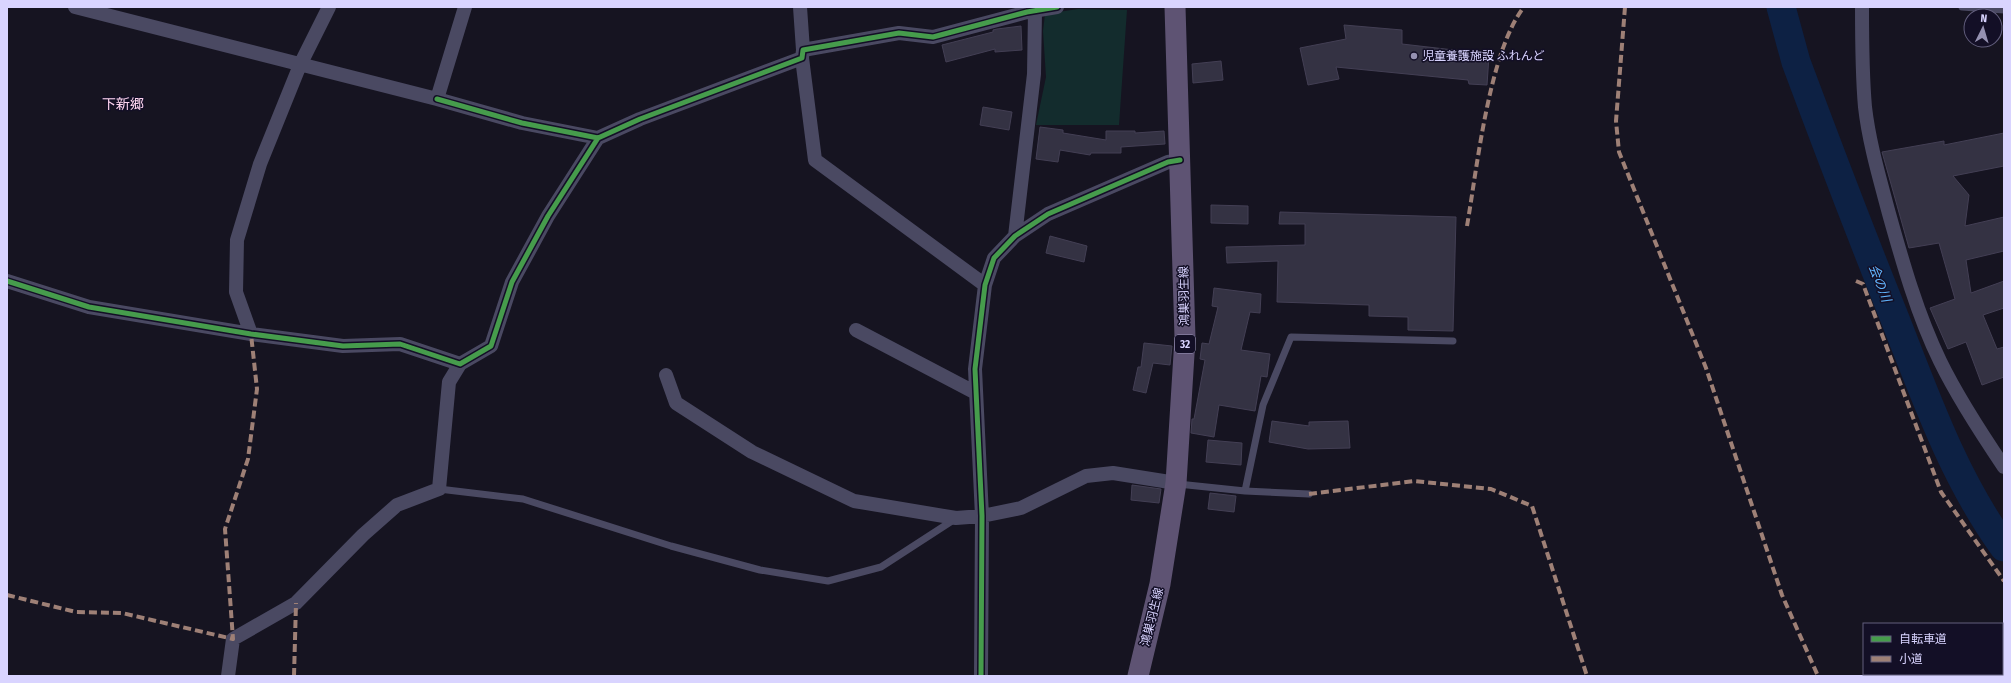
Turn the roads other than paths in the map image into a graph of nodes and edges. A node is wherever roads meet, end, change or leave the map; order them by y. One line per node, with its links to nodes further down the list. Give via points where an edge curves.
1 (75, 7): 12 (street)
2 (329, 7): 12 (street)
3 (465, 7): 13 (street)
4 (800, 7): 11 (street)
5 (1057, 7): 10 (street)
6 (1175, 7): 15 (main road, 鴻巣羽生線 / 32)
7 (1862, 7): 25 (street, via 1865,108 1876,165 1897,241 1920,311 1940,360 1981,434)
8 (1962, 7): 9 (lane)
9 (1979, 8)
10 (1035, 11): 11 (street, via 933,37 899,33); 16 (street, via 1034,74)
11 (802, 54): 14 (street); 18 (street, via 815,160)
12 (300, 65): 13 (street); 20 (street, via 260,164 237,240 236,292)
13 (437, 99): 14 (street, via 522,122)
14 (598, 138): 22 (street, via 548,216 512,282 490,346)
15 (1180, 160): 16 (street, via 1168,162 1048,214); 26 (main road, 鴻巣羽生線 / 32, via 1185,338)
16 (1015, 236): 18 (street, via 994,258)
17 (7, 281): 20 (street, via 89,307)
18 (985, 285): 24 (street, via 975,370)
19 (856, 330): 24 (street)
20 (251, 334): 22 (street, via 343,346 400,344)
21 (1453, 341): 28 (lane, via 1291,337 1262,405)
22 (460, 364): 27 (street, via 449,382)
23 (666, 375): 31 (street, via 676,403 752,452 854,501)
24 (976, 393): 30 (street)
25 (2004, 467)
26 (1176, 483): 28 (lane); 30 (street, via 1113,473 1086,476 1021,508); 34 (main road, 鴻巣羽生線 / 32, via 1160,584)
27 (439, 489): 31 (lane, via 523,499 671,546 760,570 828,581 881,568); 32 (street, via 397,505 363,535 296,603 233,639)
28 (1245, 491): 29 (lane)
29 (1309, 494)
30 (982, 516): 31 (street); 33 (street)
31 (956, 518)
32 (228, 676)
33 (981, 676)
34 (1138, 676)

